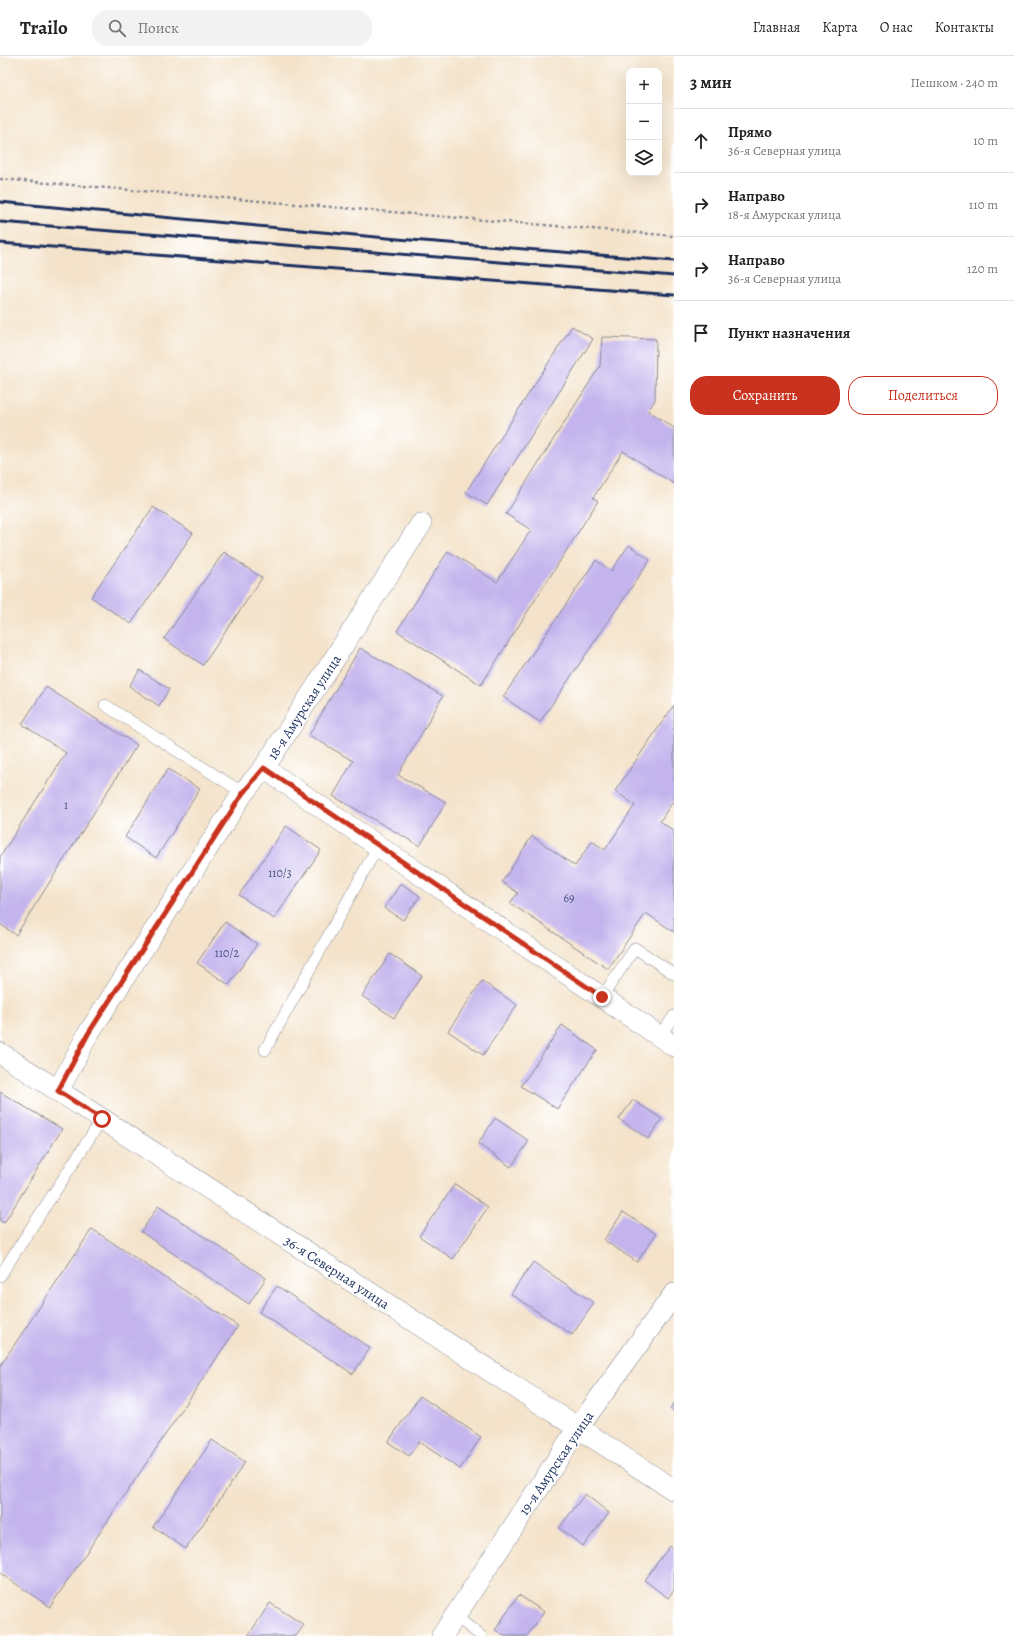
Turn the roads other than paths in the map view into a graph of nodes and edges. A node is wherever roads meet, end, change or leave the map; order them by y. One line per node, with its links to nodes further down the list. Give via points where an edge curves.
1 (421, 524): 3 (street, 18-я Амурская улица)
2 (105, 705): 4 (lane)
3 (264, 768): 4 (street, 18-я Амурская улица); 5 (street)
4 (243, 793): 12 (street, 18-я Амурская улица, via 88,1034)
5 (378, 846): 7 (street); 10 (lane)
6 (674, 974): 7 (lane, via 636,948)
7 (602, 997): 9 (street)
8 (674, 1016): 9 (lane)
9 (667, 1041)
10 (265, 1050)
11 (0, 1053): 12 (street, 36-я Северная улица)
12 (58, 1091): 13 (street, 36-я Северная улица)
13 (102, 1119): 14 (lane); 16 (street, 36-я Северная улица)
14 (0, 1276)
15 (674, 1294): 16 (street, 19-я Амурская улица)
16 (578, 1428): 17 (street, 36-я Северная улица); 18 (street, 19-я Амурская улица)
17 (674, 1490)
18 (456, 1616): 19 (street, 19-я Амурская улица); 20 (lane)
19 (442, 1636)
20 (481, 1636)

